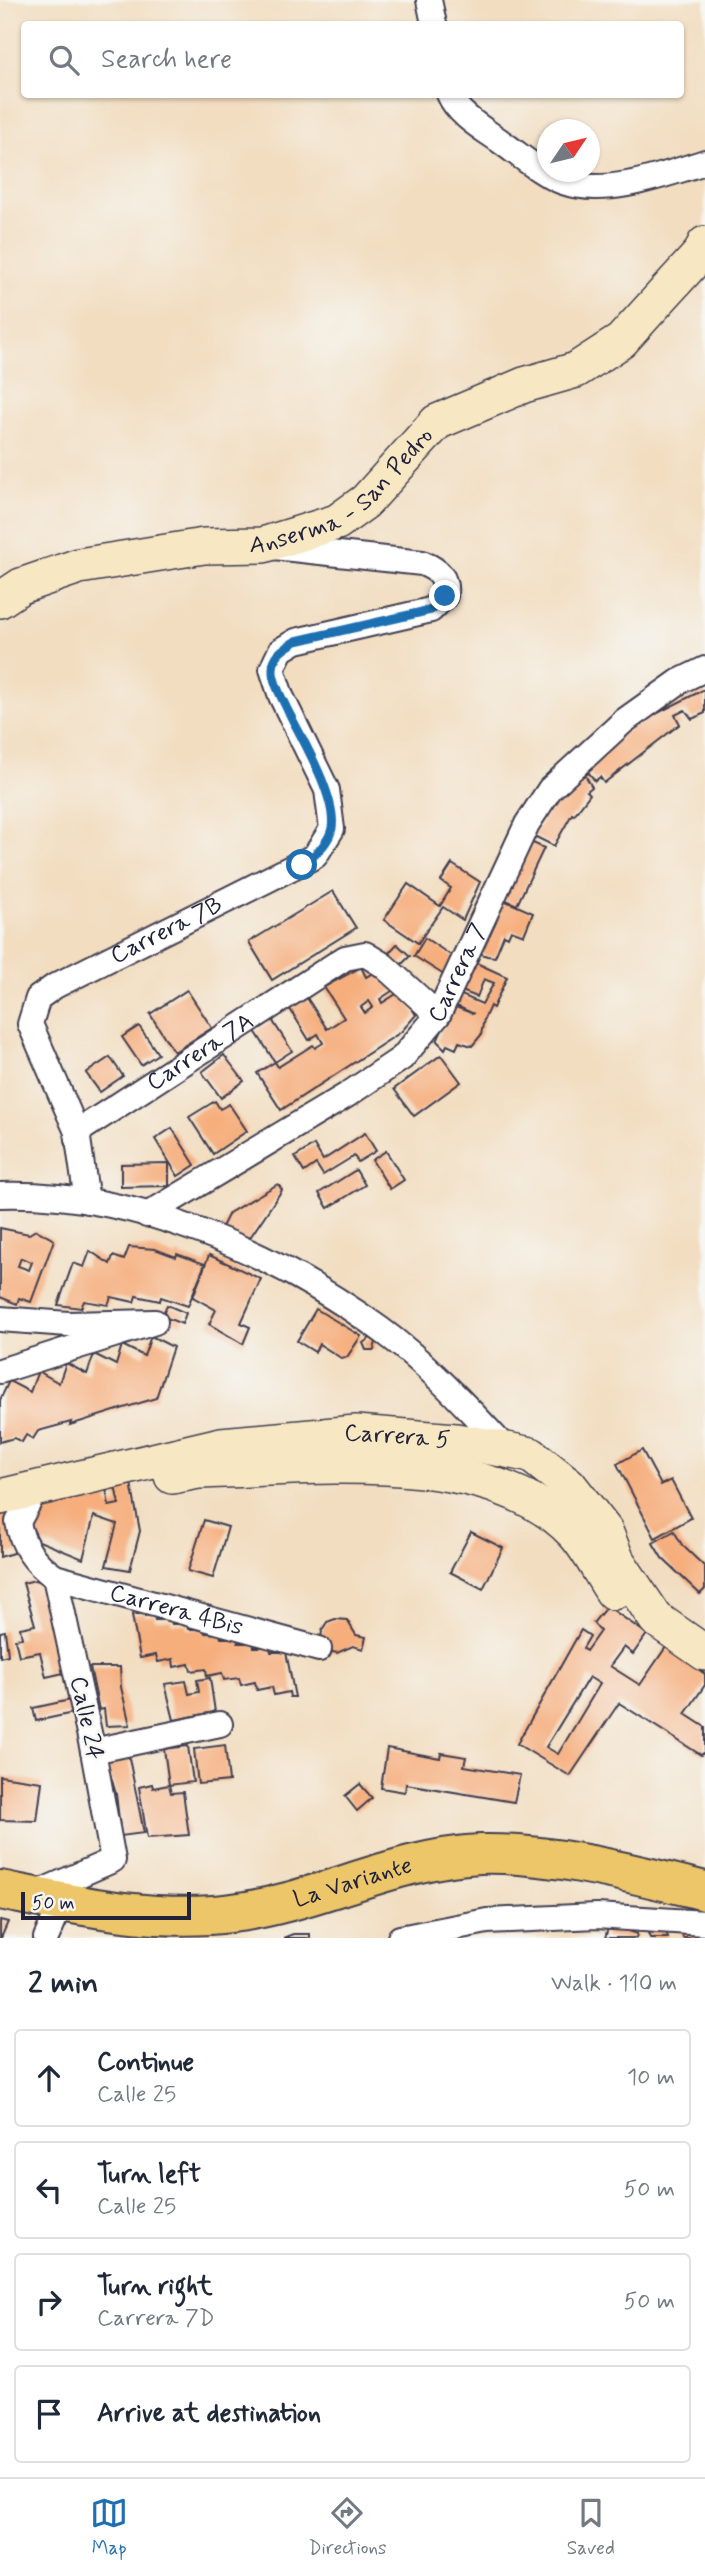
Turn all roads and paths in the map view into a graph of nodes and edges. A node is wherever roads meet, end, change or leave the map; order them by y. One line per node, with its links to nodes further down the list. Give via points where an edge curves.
1 (429, 0): 2 (street)
2 (433, 21)
3 (451, 98): 4 (street, via 457,108 491,134 564,183 599,188)
4 (705, 162)
5 (704, 251): 6 (street, Anserma - San Pedro, via 621,341 592,362 437,422 366,501 337,522)
6 (263, 545): 7 (street, Anserma - San Pedro, via 204,546 79,566 21,586); 10 (street, Carrera 7B, via 422,563 437,569 446,587 439,605 431,610 296,641 281,650 272,669 327,790 332,829 315,856 38,998 31,1015 34,1035)
7 (0, 600)
8 (705, 668): 9 (street, Carrera 7, via 624,720 550,789 527,824)
9 (438, 1015): 10 (street, Carrera 7A, via 383,965 365,954 345,958); 13 (street, Carrera 7, via 402,1058)
10 (77, 1132): 12 (street)
11 (0, 1195): 12 (street)
12 (87, 1201): 13 (street)
13 (147, 1215): 16 (street, via 229,1244 318,1289 381,1330 447,1386)
14 (0, 1319): 15 (street, via 68,1324 155,1322)
15 (0, 1371)
16 (507, 1450): 17 (street, Carrera 5, via 356,1433 221,1445); 19 (street, Carrera 5, via 531,1455 569,1485 605,1531 635,1590 656,1619)
17 (10, 1503): 18 (street, Calle 24, via 22,1539); 22 (street, Carrera 5, via 198,1471 366,1466 477,1478 516,1492 576,1535 622,1606 650,1633)
18 (46, 1570): 20 (street, Carrera 4Bis); 24 (street, Calle 24)
19 (690, 1632): 21 (street, Carrera 5)
20 (319, 1650)
21 (705, 1653)
22 (705, 1672)
23 (220, 1724): 24 (street)
24 (93, 1751): 27 (street, Calle 24, via 113,1860)
25 (664, 1881): 26 (main road, La Variante); 27 (main road, La Variante, via 590,1864 480,1854 404,1867 234,1913 167,1916); 28 (street)
26 (705, 1891)
27 (30, 1896): 32 (street)
28 (705, 1917)
29 (705, 1923): 30 (street)
30 (594, 1927): 31 (street)
31 (485, 1930): 33 (street)
32 (46, 1938)
33 (400, 1938)

